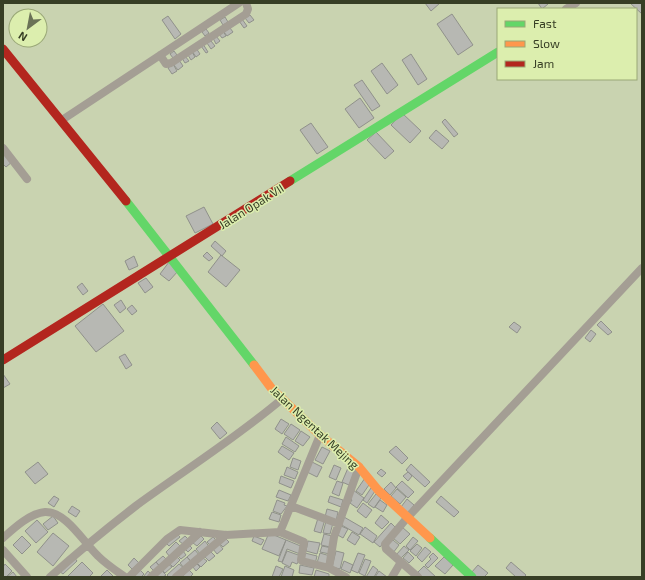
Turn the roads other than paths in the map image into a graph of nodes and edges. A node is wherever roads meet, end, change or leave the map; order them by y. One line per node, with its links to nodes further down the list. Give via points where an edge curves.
1 (239, 3): 5 (street)
2 (246, 3): 5 (street, via 246,14 171,63 166,64)
3 (3, 49): 6 (street, Jalan Ngentak Mejing)
4 (497, 53): 9 (street, Jalan Opak VII)
5 (160, 55): 6 (street)
6 (62, 120): 9 (street, Jalan Ngentak Mejing)
7 (3, 148): 8 (street)
8 (27, 179)
9 (170, 256): 11 (street, Jalan Opak VII); 12 (street, Jalan Ngentak Mejing, via 253,366)
10 (642, 268): 16 (street)
11 (3, 360)
12 (282, 399): 13 (street, Jalan Ngentak Mejing); 22 (street, via 248,428)
13 (320, 435): 14 (street, Jalan Ngentak Mejing); 15 (street)
14 (359, 466): 16 (street, Jalan Ngentak Mejing, via 378,490); 17 (street)
15 (291, 506): 17 (street); 19 (street)
16 (407, 518): 24 (street, via 384,545); 35 (street, Jalan Ngentak Mejing)
17 (338, 524): 25 (street)
18 (200, 532): 20 (street); 29 (street, via 180,530 173,534); 30 (street)
19 (280, 532): 20 (street); 25 (street, via 304,542 302,562)
20 (226, 535): 31 (street)
21 (3, 538): 22 (street, via 31,517 44,512 62,517)
22 (87, 544): 27 (street); 28 (street, via 101,559)
23 (3, 550): 26 (street)
24 (401, 562): 33 (street); 34 (street)
25 (329, 568): 32 (street)
26 (27, 577)
27 (50, 577)
28 (125, 577)
29 (129, 577)
30 (151, 577)
31 (176, 577)
32 (346, 577)
33 (392, 577)
34 (418, 577)
35 (472, 577)

